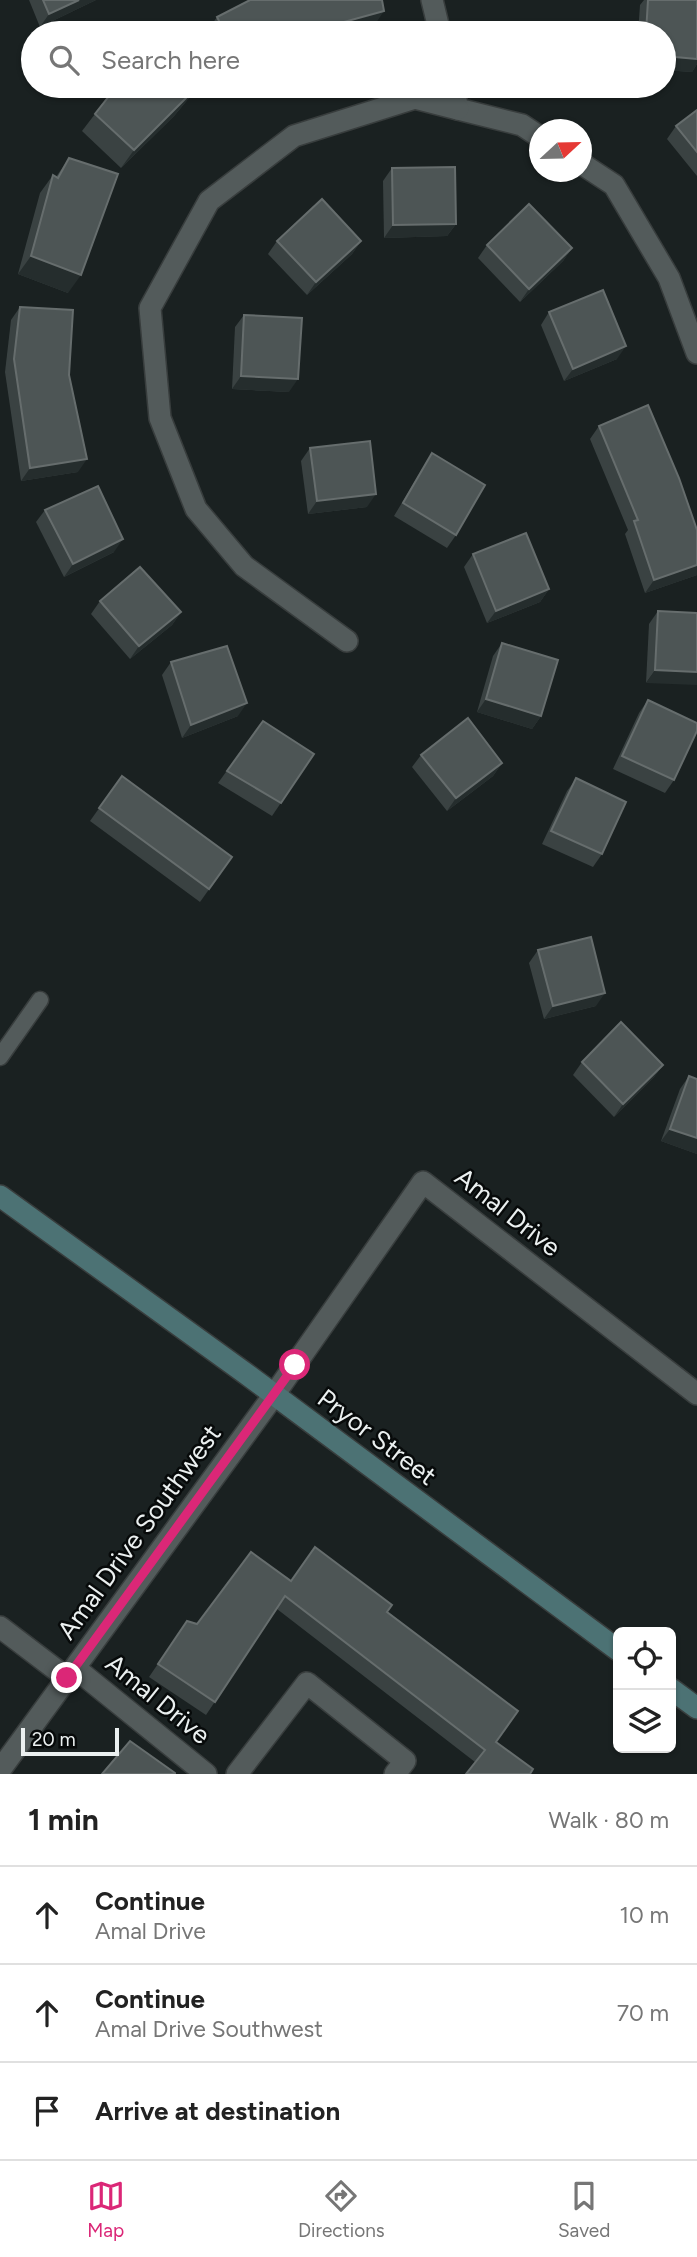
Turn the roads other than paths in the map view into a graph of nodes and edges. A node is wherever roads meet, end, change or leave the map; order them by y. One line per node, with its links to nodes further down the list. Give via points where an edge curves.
1 (432, 0): 2 (street)
2 (437, 21)
3 (456, 98): 4 (street)
4 (458, 109): 5 (street); 8 (street, via 415,98 293,136 209,201 150,308 160,418 196,509 244,566)
5 (529, 130)
6 (592, 171): 7 (street, via 614,185 669,278)
7 (697, 353)
8 (347, 641)
9 (40, 1000): 10 (lane)
10 (0, 1057)
11 (0, 1196): 13 (main road, Pryor Street)
12 (697, 1394): 13 (street, Amal Drive, via 423,1182)
13 (274, 1395): 15 (main road, Pryor Street); 16 (street, Amal Drive Southwest)
14 (0, 1627): 16 (street, Amal Drive)
15 (613, 1646)
16 (71, 1673): 19 (street, Amal Drive Southwest); 20 (street, Amal Drive)
17 (672, 1690): 18 (main road)
18 (697, 1709)
19 (0, 1770)
20 (206, 1774)
21 (237, 1774): 22 (street, via 307,1683 405,1761)
22 (396, 1774)

